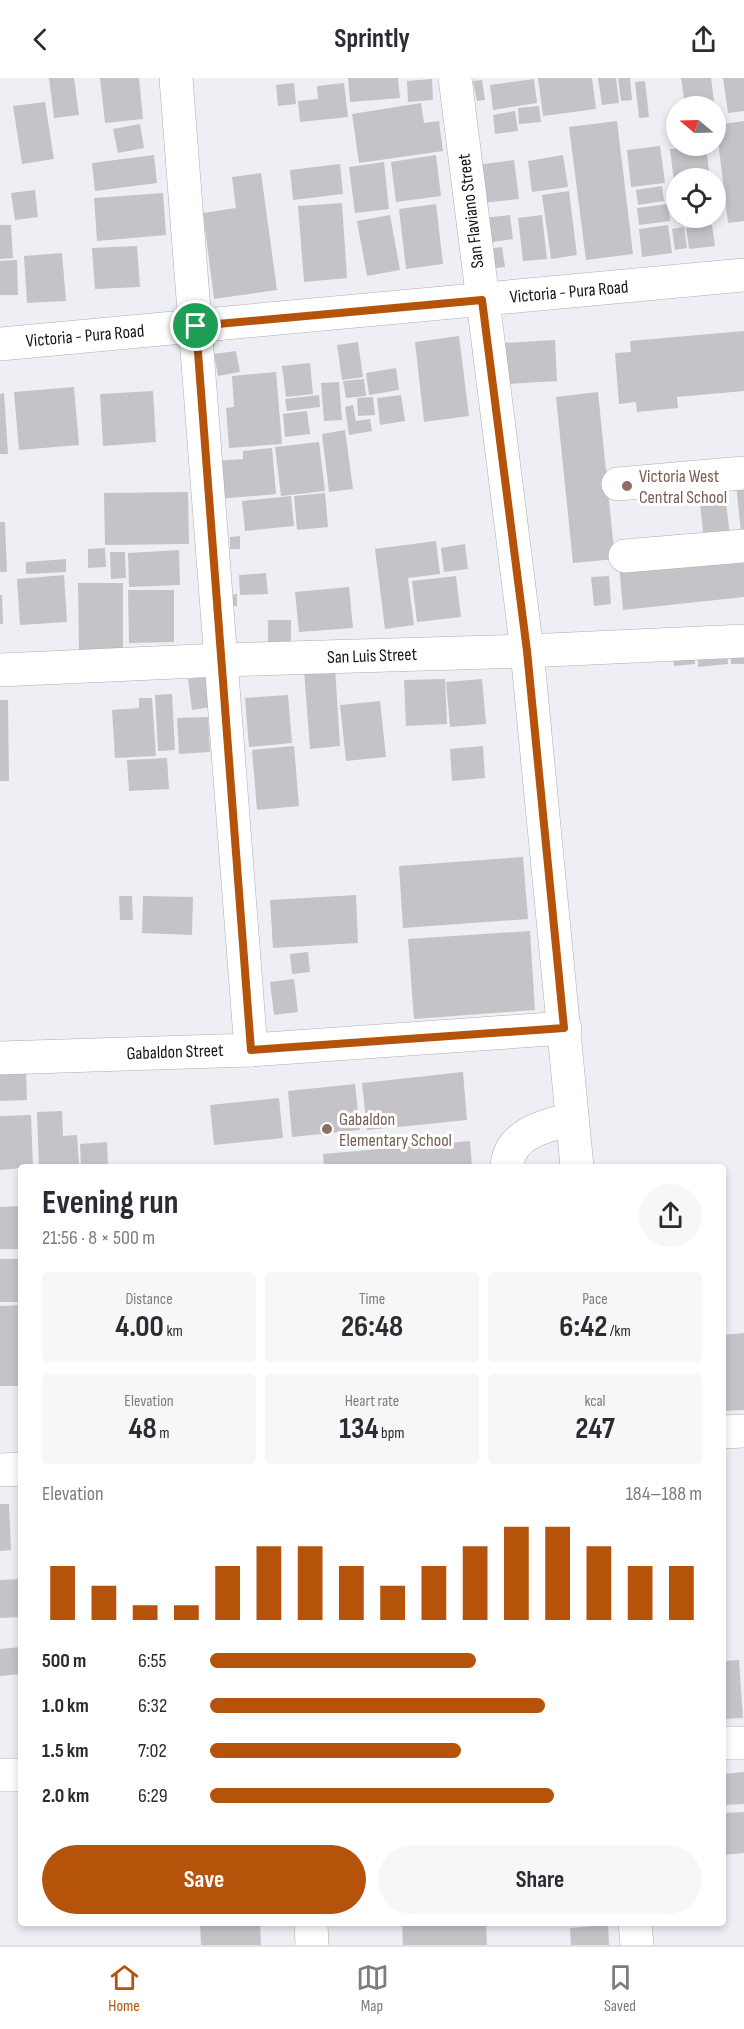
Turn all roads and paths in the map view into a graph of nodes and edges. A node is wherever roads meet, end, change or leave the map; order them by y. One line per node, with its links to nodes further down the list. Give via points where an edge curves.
1 (176, 78): 5 (street)
2 (455, 78): 4 (street, San Flaviano Street)
3 (744, 275): 4 (street, Victoria - Pura Road)
4 (482, 300): 5 (street, Victoria - Pura Road); 12 (street, San Flaviano Street)
5 (196, 326): 6 (street, Victoria - Pura Road); 13 (street)
6 (0, 344)
7 (744, 473): 8 (street)
8 (618, 484)
9 (744, 546): 10 (street)
10 (625, 555)
11 (744, 641): 12 (street, San Luis Street)
12 (527, 651): 13 (street, San Luis Street); 15 (street, San Flaviano Street)
13 (220, 660): 14 (street, San Luis Street); 16 (street)
14 (0, 670)
15 (564, 1028): 16 (street, Gabaldon Street); 18 (street, San Flaviano Street)
16 (251, 1050): 17 (street, Gabaldon Street)
17 (0, 1058)
18 (572, 1119): 19 (street, via 534,1130 520,1139 507,1157); 20 (street, San Flaviano Street)
19 (507, 1164)
20 (577, 1164)
21 (744, 1431): 22 (street)
22 (726, 1432)
23 (18, 1469): 24 (street)
24 (0, 1470)
25 (726, 1743): 26 (street)
26 (744, 1743)
27 (18, 1774): 28 (street)
28 (0, 1775)
29 (311, 1926): 31 (street)
30 (635, 1926): 32 (street)
31 (312, 1945)
32 (637, 1945)

